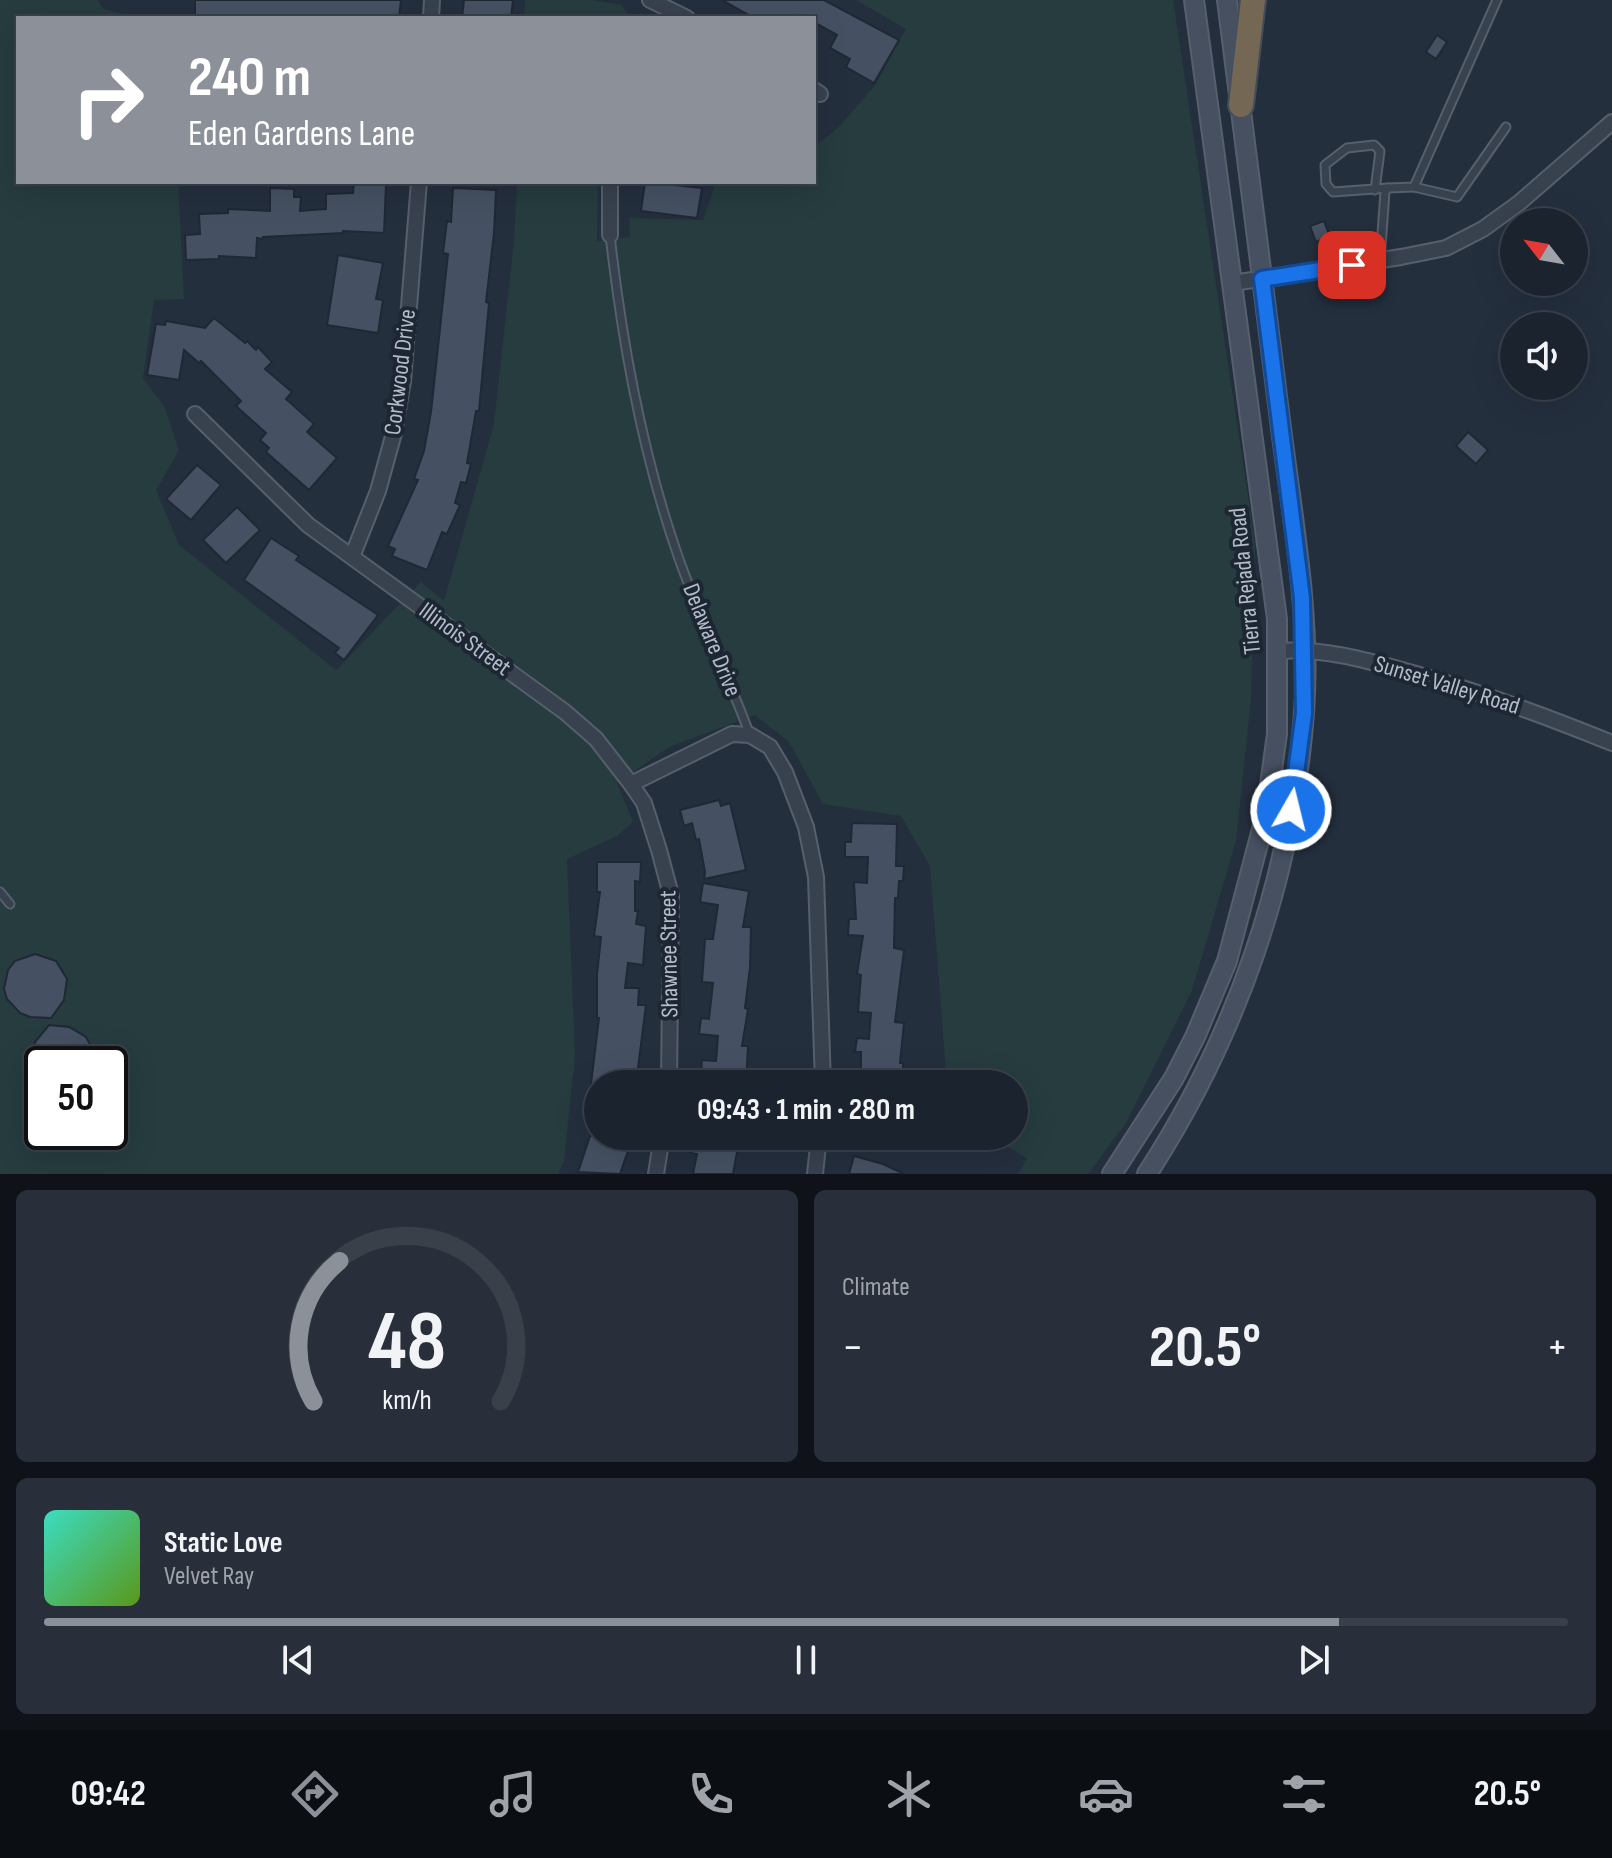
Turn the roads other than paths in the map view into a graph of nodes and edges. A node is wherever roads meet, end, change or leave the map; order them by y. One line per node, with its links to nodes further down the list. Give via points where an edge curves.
1 (1194, 0): 18 (main road, Tierra Rejada Road)
2 (1227, 0): 7 (main road)
3 (1253, 0): 7 (highway)
4 (1497, 0): 12 (lane)
5 (655, 7): 6 (street)
6 (681, 16)
7 (1241, 105): 17 (main road)
8 (1612, 122): 16 (street, via 1483,229 1446,248)
9 (1506, 127): 12 (lane, via 1457,197)
10 (419, 184): 20 (street, Corkwood Drive, via 394,433)
11 (610, 184): 15 (street, Delaware Drive)
12 (1414, 187): 13 (lane)
13 (1388, 188): 14 (lane); 16 (lane)
14 (1375, 190): 14 (lane, via 1333,192 1326,184 1325,165 1347,148 1374,145 1380,151)
15 (610, 235): 23 (lane, Delaware Drive, via 642,432 679,559)
16 (1380, 261): 17 (street)
17 (1262, 279): 18 (street); 21 (main road)
18 (1233, 283): 22 (main road, Tierra Rejada Road)
19 (195, 414): 20 (street, Illinois Street, via 308,525)
20 (352, 557): 25 (street, Illinois Street, via 565,712 596,739)
21 (1305, 650): 22 (street, Sunset Valley Road); 24 (street, Sunset Valley Road, via 1367,660 1455,685); 35 (main road, via 1304,713 1287,838 1257,947 1216,1051)
22 (1278, 651): 34 (main road, Tierra Rejada Road, via 1272,778 1227,961 1174,1078)
23 (750, 735): 25 (street, via 732,734); 29 (street, Delaware Drive, via 770,747 806,827 816,877)
24 (1612, 743)
25 (631, 784): 28 (street, Shawnee Street, via 644,803 671,895)
26 (0, 892): 27 (lane)
27 (10, 904)
28 (669, 1070)
29 (823, 1070)
30 (660, 1150): 32 (street)
31 (818, 1150): 33 (street)
32 (656, 1174)
33 (815, 1174)
34 (1112, 1174)
35 (1147, 1174)

